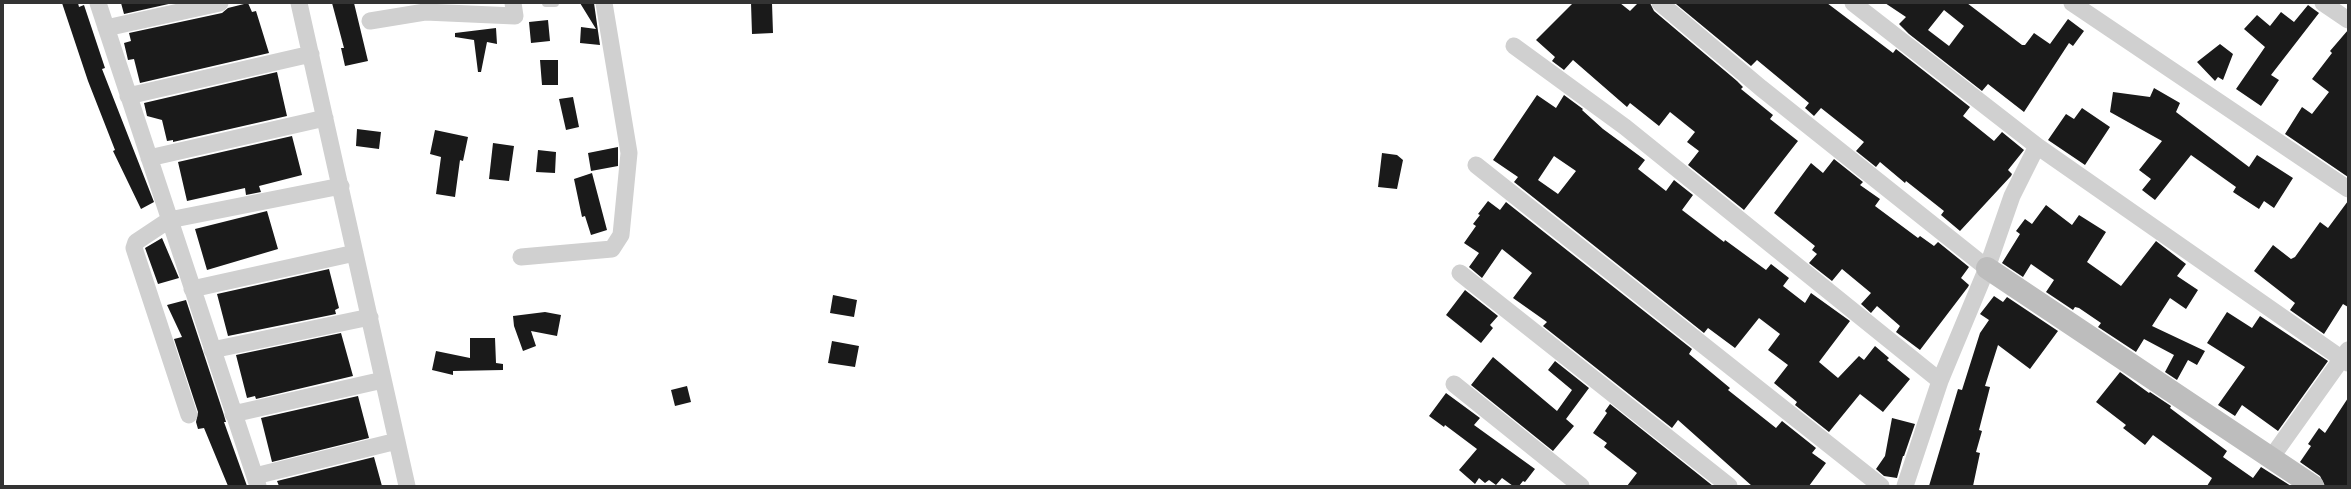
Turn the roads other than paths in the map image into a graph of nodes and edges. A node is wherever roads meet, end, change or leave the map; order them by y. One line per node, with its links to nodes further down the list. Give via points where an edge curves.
1 (98, 3): 14 (street)
2 (220, 3): 14 (street)
3 (299, 3): 16 (street)
4 (513, 3): 13 (street, via 515,16 425,12)
5 (546, 3): 6 (lane)
6 (555, 3)
7 (604, 3): 26 (street, via 629,153 621,235 612,249)
8 (1660, 3): 27 (street, via 1761,88)
9 (1853, 3): 19 (street)
10 (2072, 3): 23 (street)
11 (2323, 3): 12 (street)
12 (2348, 20)
13 (370, 21)
14 (106, 28): 17 (street)
15 (1514, 46): 34 (street, via 1625,127)
16 (311, 54): 17 (street); 18 (street)
17 (128, 96): 20 (street)
18 (326, 118): 20 (street); 22 (street)
19 (2036, 146): 27 (street, via 2012,196); 32 (street)
20 (149, 158): 24 (street)
21 (1476, 165): 44 (street)
22 (341, 186): 24 (street); 25 (street)
23 (2348, 189)
24 (169, 220): 29 (street); 37 (street, via 141,236 134,248)
25 (356, 253): 29 (street); 30 (street)
26 (521, 257)
27 (1987, 268): 34 (street); 39 (street)
28 (1460, 273): 43 (street)
29 (192, 289): 31 (street)
30 (370, 317): 31 (street); 33 (street)
31 (212, 350): 36 (street)
32 (2346, 357): 39 (street)
33 (383, 380): 36 (street); 38 (street)
34 (1940, 381): 45 (street)
35 (1454, 384): 42 (street)
36 (234, 414): 40 (street)
37 (189, 415)
38 (397, 441): 40 (street); 41 (street)
39 (2271, 458): 46 (street)
40 (257, 481)
41 (407, 486)
42 (1581, 486)
43 (1729, 486)
44 (1881, 486)
45 (1905, 486)
46 (2313, 486)

